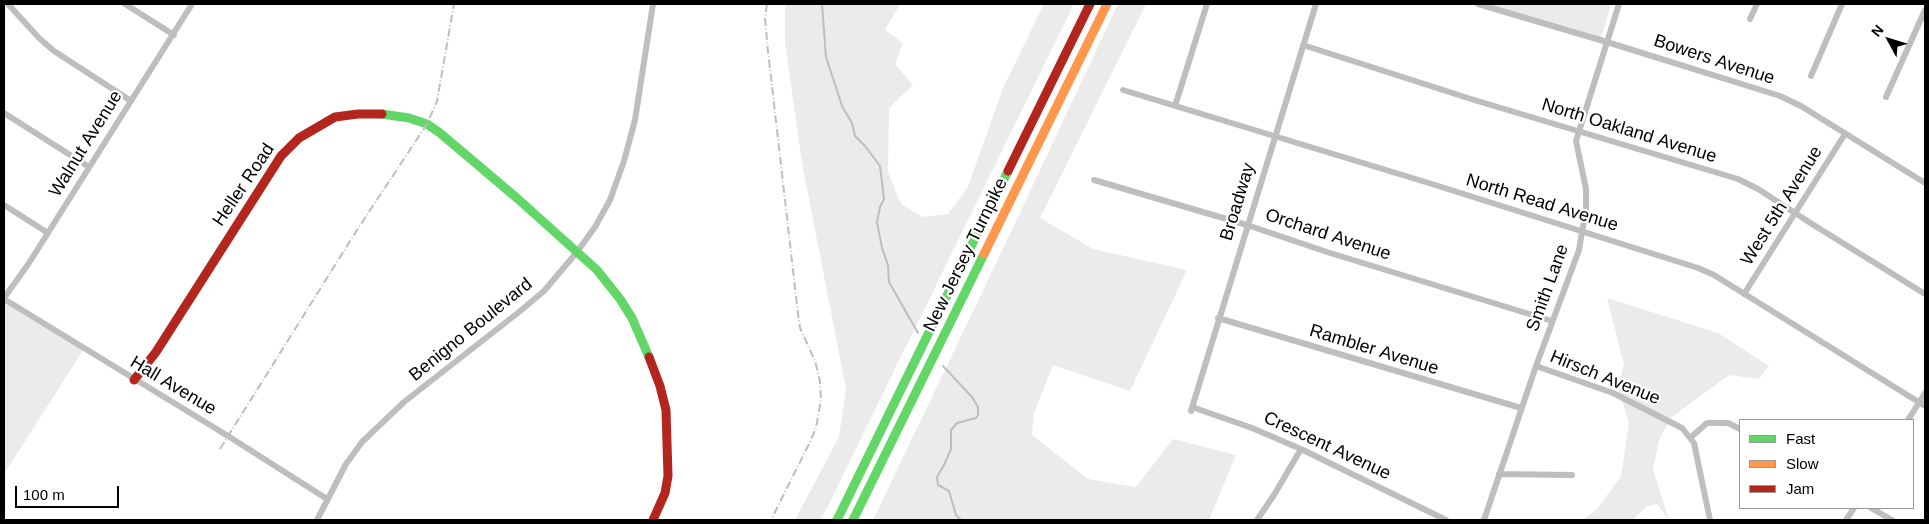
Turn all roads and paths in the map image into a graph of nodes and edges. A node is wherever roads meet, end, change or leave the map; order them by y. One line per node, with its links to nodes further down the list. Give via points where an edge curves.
1 (8, 4): 21 (street, via 54,51)
2 (125, 4): 15 (street)
3 (192, 4): 15 (street, Walnut Avenue)
4 (654, 4): 35 (street, Benigno Boulevard, via 635,120 624,161 610,200)
5 (1090, 4): 58 (main road, New Jersey Turnpike)
6 (1107, 4): 59 (main road, New Jersey Turnpike)
7 (1207, 4): 22 (street)
8 (1316, 4): 17 (street, Broadway)
9 (1478, 4): 16 (street, Bowers Avenue)
10 (1619, 4): 16 (street, Smith Lane)
11 (1757, 4): 14 (street)
12 (1842, 4): 18 (street)
13 (1925, 10): 20 (street)
14 (1750, 19)
15 (174, 35): 21 (street, Walnut Avenue)
16 (1607, 42): 24 (street, Smith Lane); 25 (street, Bowers Avenue, via 1780,96)
17 (1302, 45): 24 (street, North Oakland Avenue); 26 (street, Broadway)
18 (1811, 76)
19 (1123, 90): 22 (street, North Read Avenue)
20 (1886, 97)
21 (131, 101): 27 (street, Walnut Avenue)
22 (1175, 106): 26 (street, North Read Avenue)
23 (4, 113): 27 (street)
24 (1579, 131): 31 (street, North Oakland Avenue, via 1738,179); 33 (street, Smith Lane, via 1576,141 1586,189)
25 (1845, 134): 29 (street, Bowers Avenue); 31 (street, West 5th Avenue)
26 (1275, 135): 32 (street, Broadway); 33 (street, North Read Avenue)
27 (89, 167): 34 (street, Walnut Avenue)
28 (1094, 180): 32 (street, Orchard Avenue)
29 (1925, 183)
30 (4, 205): 34 (street)
31 (1796, 214): 36 (street, West 5th Avenue); 37 (street, North Oakland Avenue)
32 (1247, 225): 39 (street, Broadway); 40 (street, Orchard Avenue)
33 (1584, 231): 36 (street, North Read Avenue, via 1698,268); 40 (street, Smith Lane)
34 (48, 233): 38 (street, Walnut Avenue)
35 (578, 252): 42 (main road, Heller Road, via 427,124 386,114 335,117 299,138 281,156 156,352); 53 (street, Benigno Boulevard, via 544,291 520,312 383,421 346,464); 57 (main road, Heller Road, via 597,270 632,318 660,386 666,410 668,476 665,493)
36 (1744, 294): 44 (street, North Read Avenue)
37 (1925, 294)
38 (4, 299): 42 (street, Hall Avenue)
39 (1218, 318): 45 (street, Rambler Avenue); 46 (street, Broadway)
40 (1552, 321): 41 (street, Smith Lane)
41 (1536, 366): 45 (street, Smith Lane); 49 (street, Hirsch Avenue, via 1613,393 1682,428)
42 (134, 380): 53 (street, Hall Avenue)
43 (1925, 393): 44 (street)
44 (1922, 404): 47 (street)
45 (1521, 408): 51 (street, Smith Lane)
46 (1191, 409): 50 (street, Crescent Avenue, via 1252,428)
47 (1909, 419)
48 (1739, 428): 49 (street, via 1728,423 1706,423)
49 (1690, 438): 63 (street, via 1694,443)
50 (1301, 449): 60 (street); 61 (street, Crescent Avenue)
51 (1500, 474): 52 (street); 62 (street, Smith Lane)
52 (1572, 475)
53 (327, 499): 56 (street, Benigno Boulevard)
54 (1853, 509): 64 (street)
55 (1873, 509): 65 (street)
56 (317, 520)
57 (653, 520)
58 (837, 520)
59 (853, 520)
60 (1257, 520)
61 (1446, 520)
62 (1484, 520)
63 (1710, 520)
64 (1846, 520)
65 (1892, 520)

